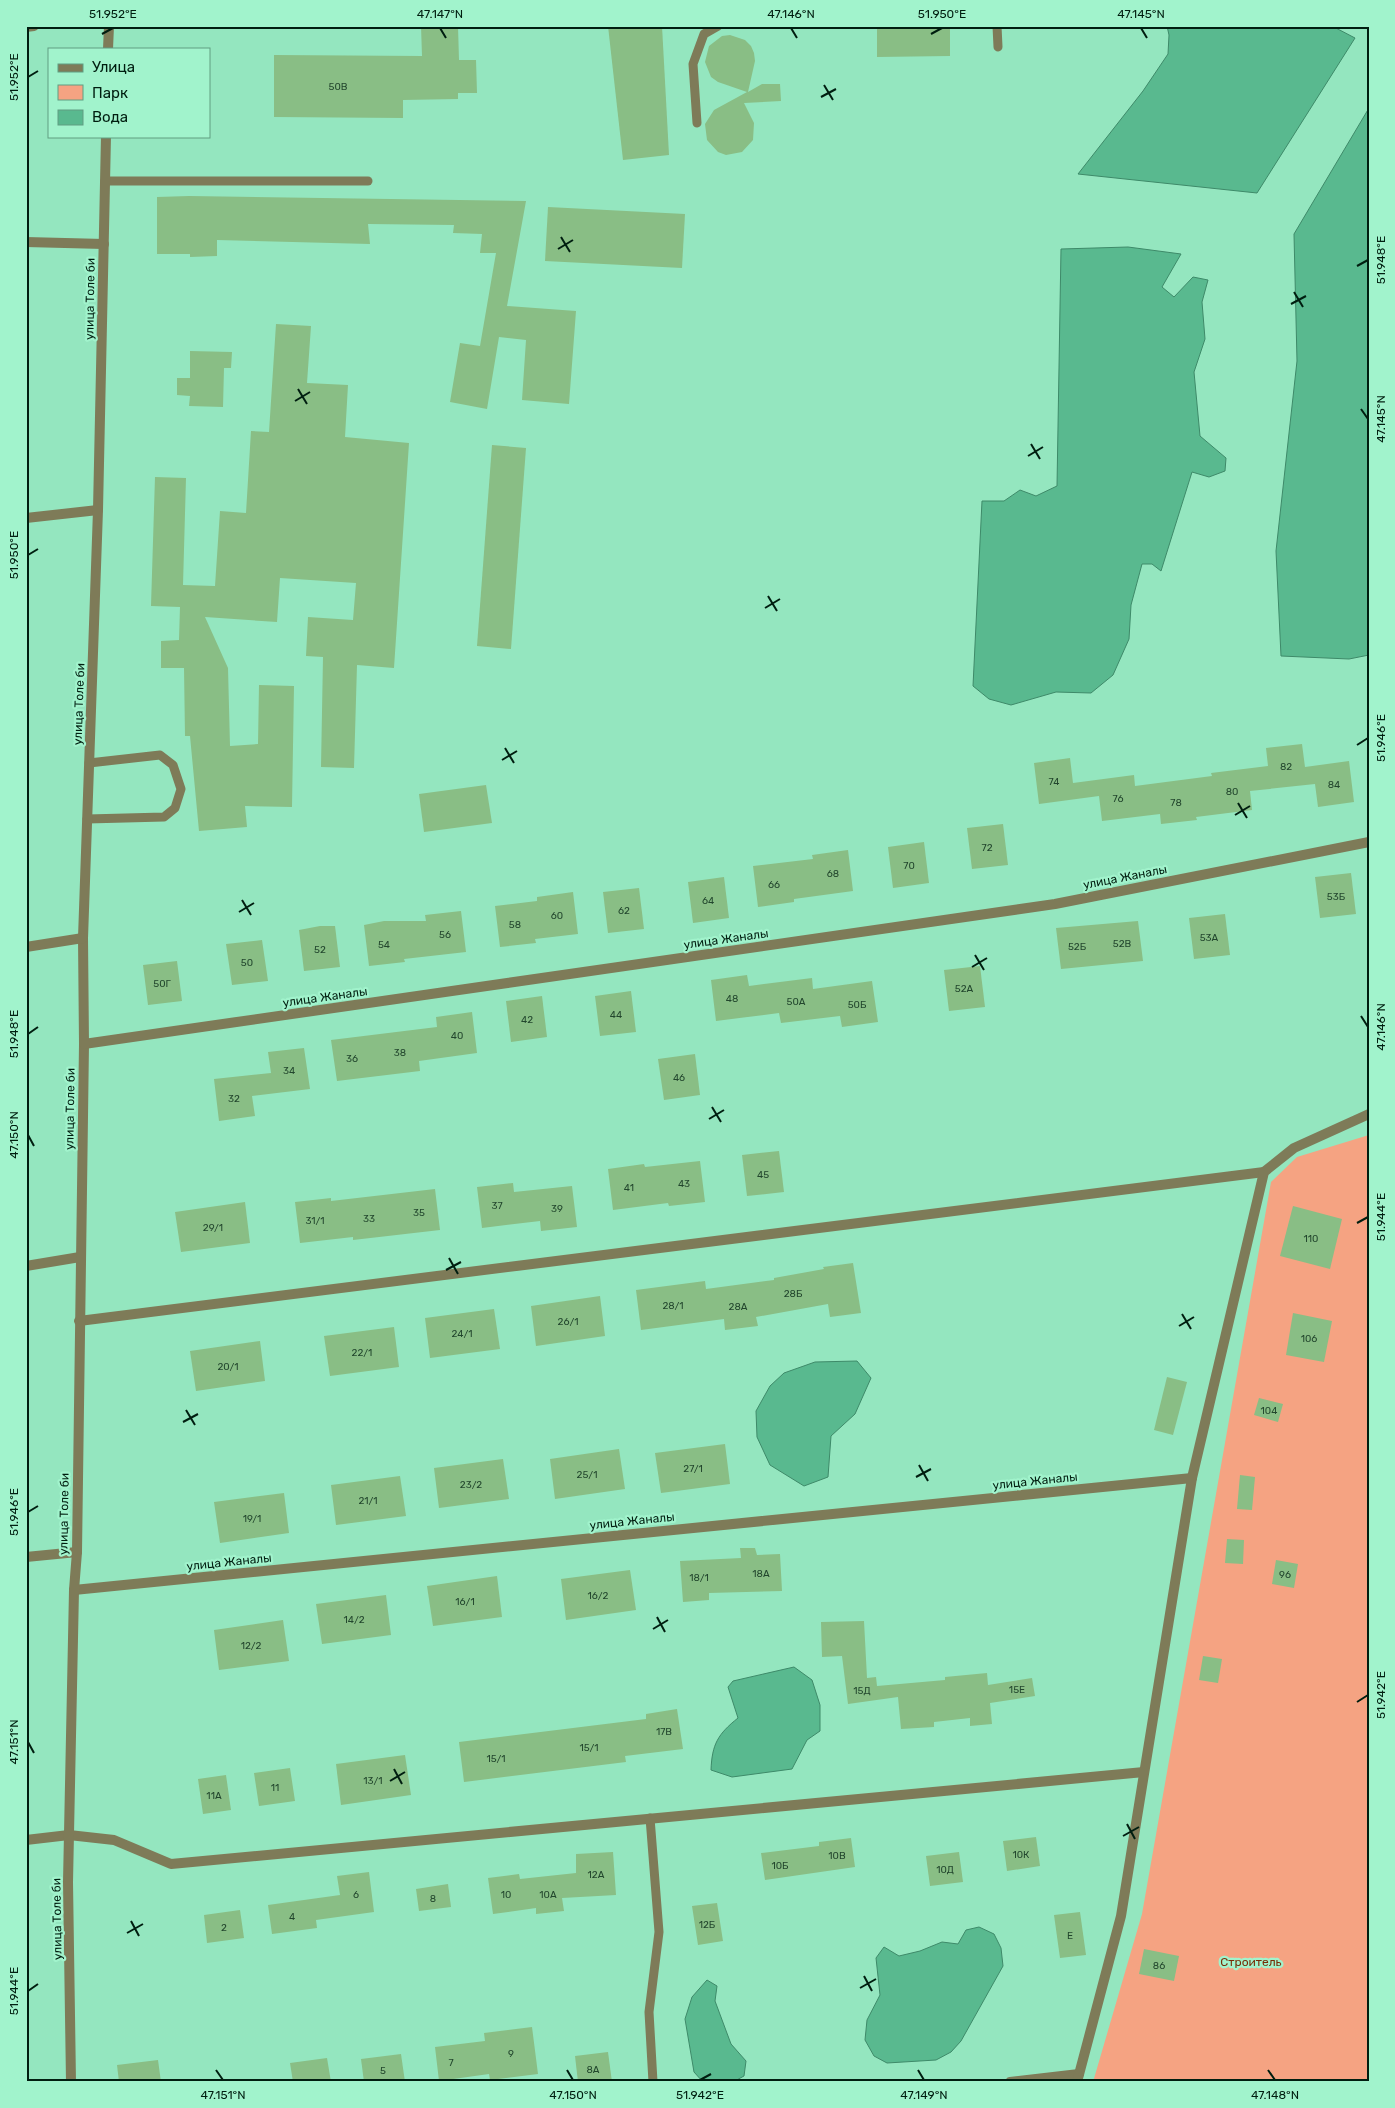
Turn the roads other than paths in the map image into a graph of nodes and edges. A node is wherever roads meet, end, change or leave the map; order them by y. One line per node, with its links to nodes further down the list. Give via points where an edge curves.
1 (26, 26): 2 (street)
2 (34, 26)
3 (109, 26): 7 (street)
4 (718, 26): 8 (lane, via 704,34 693,64)
5 (997, 26): 6 (lane)
6 (998, 47)
7 (108, 48)
8 (697, 123)
9 (106, 138): 10 (street, улица Толе би)
10 (105, 181): 11 (lane); 13 (street, улица Толе би)
11 (368, 182)
12 (26, 242): 13 (street)
13 (104, 244): 14 (street, улица Толе би)
14 (98, 510): 15 (street); 16 (street, улица Толе би)
15 (26, 518)
16 (89, 763): 17 (street, улица Толе би); 17 (lane, via 160,755 173,765 181,789 175,808 164,817)
17 (87, 819): 19 (street, улица Толе би)
18 (1369, 842): 21 (street, улица Жаналы, via 1055,904)
19 (83, 938): 20 (street); 21 (street, улица Толе би)
20 (26, 948)
21 (84, 1044): 24 (street, улица Толе би)
22 (1369, 1114): 23 (street, via 1294,1148)
23 (1264, 1172): 26 (street); 27 (street)
24 (80, 1257): 25 (street); 26 (street, улица Толе би)
25 (26, 1266)
26 (78, 1321): 28 (street, улица Толе би)
27 (1192, 1478): 30 (street, улица Жаналы); 31 (street)
28 (77, 1552): 29 (street); 30 (street, улица Толе би)
29 (26, 1557)
30 (74, 1590): 33 (street, улица Толе би)
31 (1144, 1772): 32 (street); 35 (street, via 1121,1916)
32 (650, 1818): 33 (street, via 171,1864 114,1840); 37 (lane, via 658,1932 649,2012)
33 (69, 1835): 34 (street); 36 (street, улица Толе би)
34 (26, 1840)
35 (1078, 2078): 38 (street)
36 (71, 2082)
37 (653, 2082)
38 (1010, 2082)

